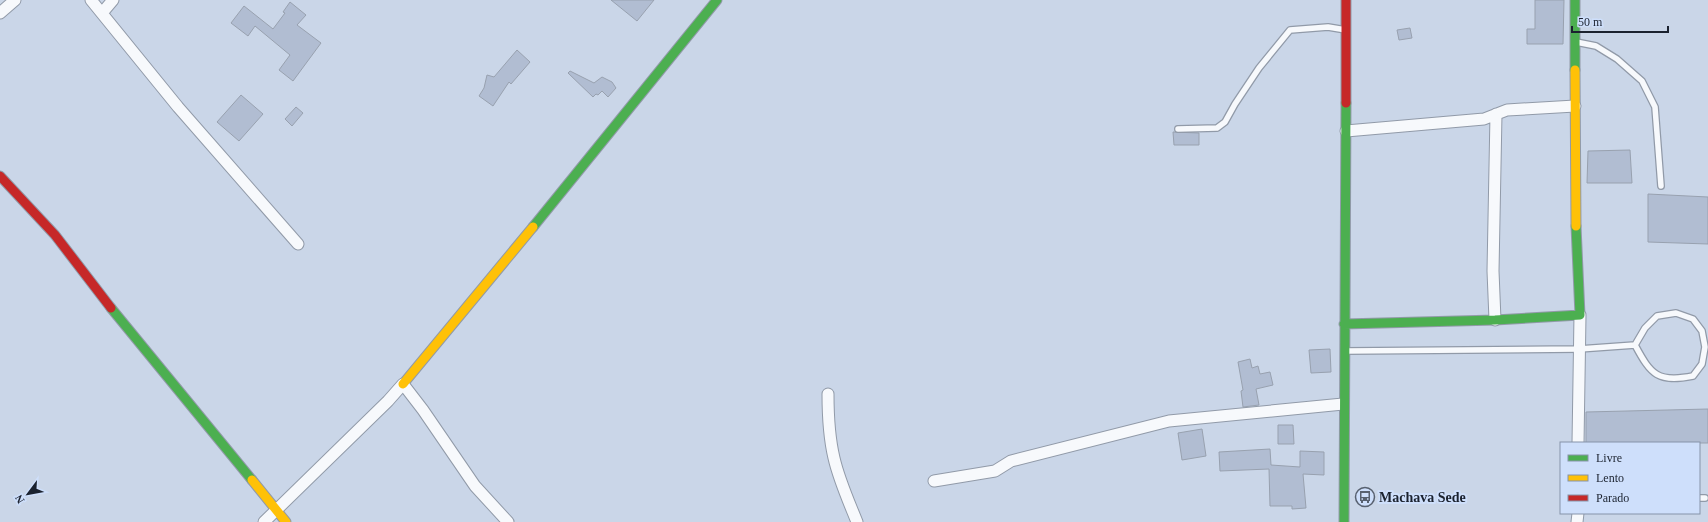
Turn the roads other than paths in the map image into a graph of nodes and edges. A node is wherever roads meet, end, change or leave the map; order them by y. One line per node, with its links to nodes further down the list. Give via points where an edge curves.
1 (15, 0): 7 (street)
2 (91, 0): 8 (street)
3 (113, 0): 8 (street)
4 (717, 0): 24 (street)
5 (1346, 0): 9 (street)
6 (1575, 0): 10 (street)
7 (0, 13)
8 (102, 13): 17 (street, via 178,106)
9 (1346, 30): 13 (lane, via 1328,27 1290,30 1259,68 1225,122 1217,128); 14 (street)
10 (1575, 42): 11 (street); 16 (lane, via 1596,46 1617,58 1642,81 1655,107)
11 (1575, 106): 12 (street, via 1507,110); 18 (street)
12 (1496, 114): 14 (street, via 1476,120); 19 (street, via 1493,271)
13 (1178, 129)
14 (1346, 131): 20 (street)
15 (0, 176): 29 (street, via 55,235 132,335)
16 (1661, 186)
17 (298, 244)
18 (1580, 315): 19 (street); 22 (street)
19 (1495, 320): 20 (street)
20 (1344, 324): 23 (street)
21 (1635, 345): 21 (lane, via 1655,375 1675,380 1693,376 1702,364 1705,348 1702,331 1693,319 1676,313 1657,316 1645,328); 22 (lane)
22 (1579, 349): 23 (lane); 27 (street)
23 (1344, 351): 26 (street)
24 (403, 384): 29 (street); 32 (street, via 475,486)
25 (828, 394): 33 (street, via 828,420 834,459)
26 (1343, 404): 28 (street, via 1169,421 1011,461 995,471); 34 (street)
27 (1578, 442)
28 (934, 481)
29 (277, 511): 30 (street); 31 (street)
30 (264, 522)
31 (286, 522)
32 (508, 522)
33 (857, 522)
34 (1344, 522)

